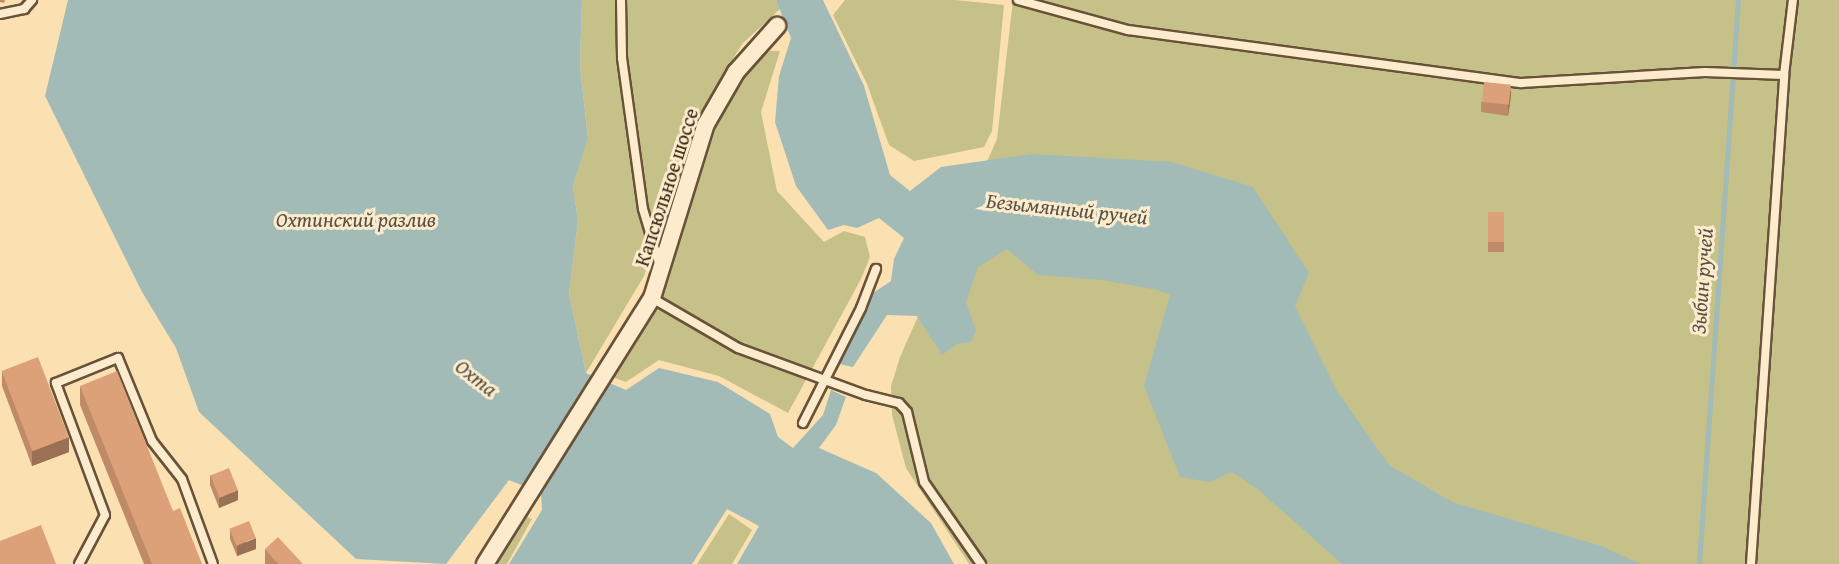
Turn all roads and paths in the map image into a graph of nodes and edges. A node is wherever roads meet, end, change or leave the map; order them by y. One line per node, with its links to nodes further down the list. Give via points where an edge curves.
1 (32, 0): 5 (lane, via 24,9)
2 (621, 0): 9 (lane, via 622,58 643,209)
3 (1017, 0): 7 (lane, via 1140,32 1521,83 1705,72)
4 (1793, 0): 7 (lane)
5 (0, 14)
6 (777, 26): 9 (street, Капсюльное шоссе, via 736,72 706,124)
7 (1784, 75): 17 (lane)
8 (876, 269): 11 (lane)
9 (661, 270): 10 (street, Капсюльное шоссе)
10 (652, 298): 11 (lane, via 738,348); 15 (street, Капсюльное шоссе)
11 (826, 378): 12 (lane); 16 (lane, via 866,395 899,403 908,412 924,482)
12 (802, 423)
13 (79, 564): 14 (lane, via 105,515 56,383 118,358 152,441 182,479)
14 (213, 564)
15 (485, 564)
16 (981, 564)
17 (1751, 564)

